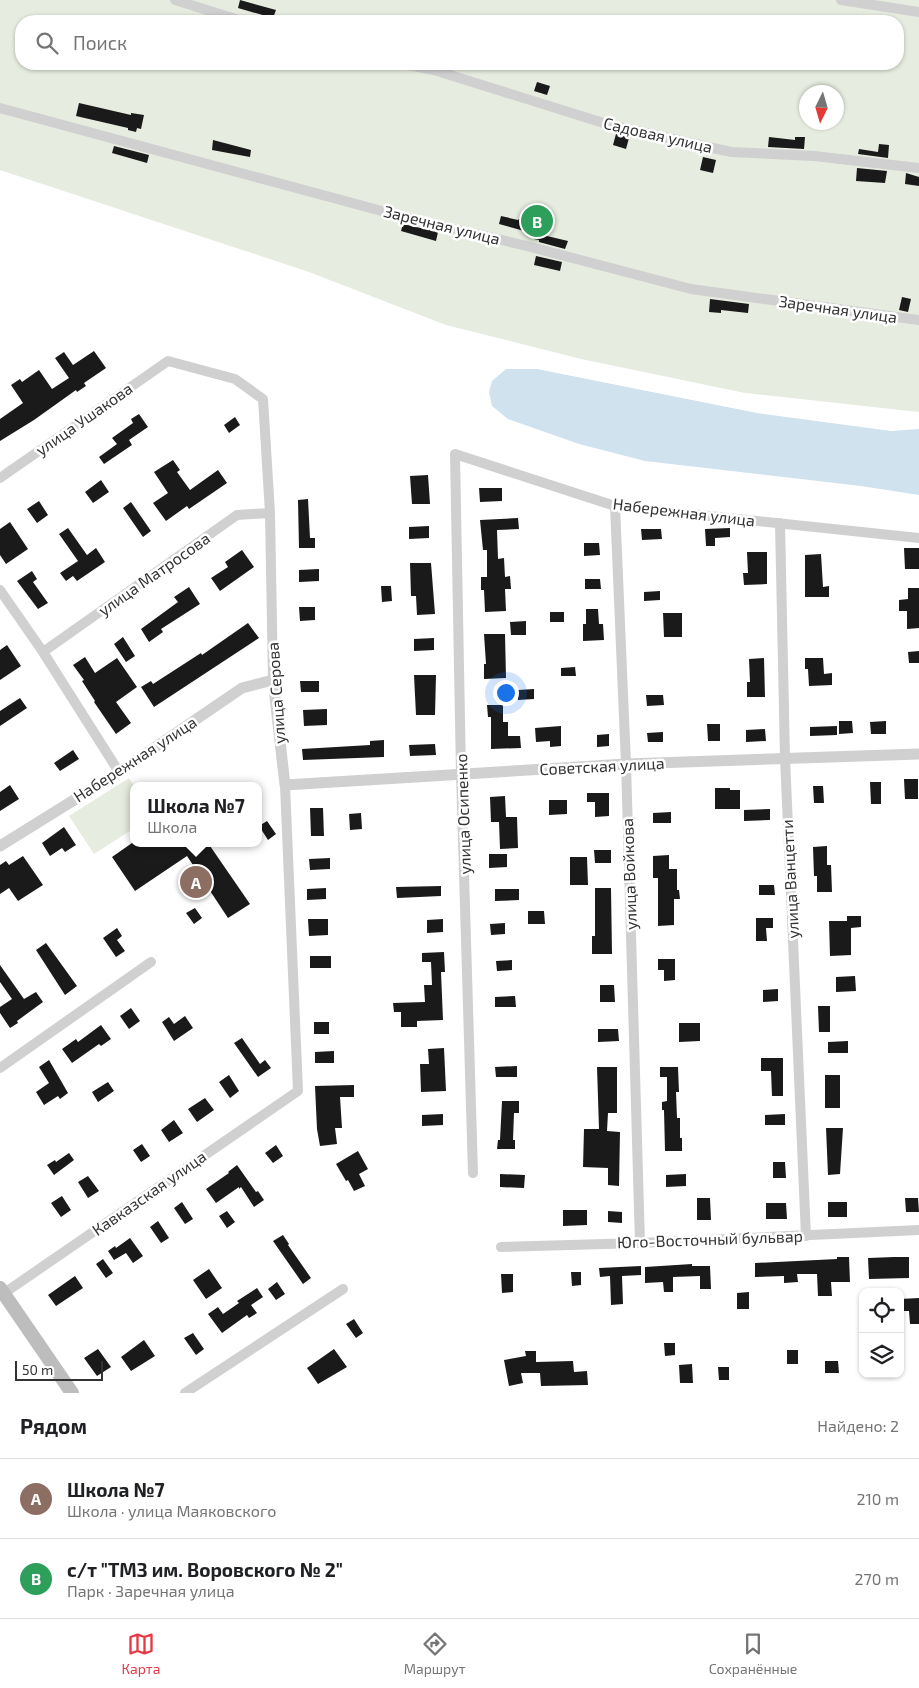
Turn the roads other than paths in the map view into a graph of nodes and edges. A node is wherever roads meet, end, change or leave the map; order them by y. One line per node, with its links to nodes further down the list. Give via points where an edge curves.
1 (175, 0): 4 (street)
2 (841, 0): 3 (street)
3 (919, 12)
4 (223, 15)
5 (434, 70): 7 (street, Садовая улица, via 610,125 732,152 814,156)
6 (0, 108): 8 (street, Заречная улица, via 415,220 691,289)
7 (919, 168)
8 (919, 320)
9 (168, 361): 11 (street, улица Ушакова); 13 (street, улица Серова, via 235,379 263,399)
10 (455, 454): 12 (street, Набережная улица); 23 (street, улица Осипенко)
11 (0, 478)
12 (615, 506): 14 (street, Набережная улица); 21 (street, улица Войкова)
13 (270, 513): 17 (street, улица Матросова, via 237,515); 18 (street, улица Серова)
14 (780, 523): 15 (street, Набережная улица); 20 (street, улица Ванцетти)
15 (919, 538)
16 (0, 590): 17 (street)
17 (43, 652): 22 (street)
18 (273, 680): 22 (street, Набережная улица, via 242,688); 24 (street, улица Серова)
19 (919, 754): 20 (street, Советская улица)
20 (785, 758): 21 (street, Советская улица); 31 (street, улица Ванцетти)
21 (626, 764): 23 (street, Советская улица); 32 (street, улица Войкова)
22 (119, 772): 25 (street, Набережная улица)
23 (461, 773): 24 (street, Советская улица); 29 (street, улица Осипенко)
24 (285, 785): 28 (street, улица Серова)
25 (0, 846)
26 (151, 962): 27 (street)
27 (0, 1068)
28 (298, 1091): 35 (street, Кавказская улица)
29 (473, 1173)
30 (919, 1230): 31 (street, Юго-Восточный бульвар)
31 (806, 1236): 32 (street, Юго-Восточный бульвар)
32 (640, 1243): 33 (street, Юго-Восточный бульвар)
33 (501, 1247)
34 (343, 1289): 37 (street)
35 (1, 1293): 36 (main road)
36 (72, 1393)
37 (185, 1393)

